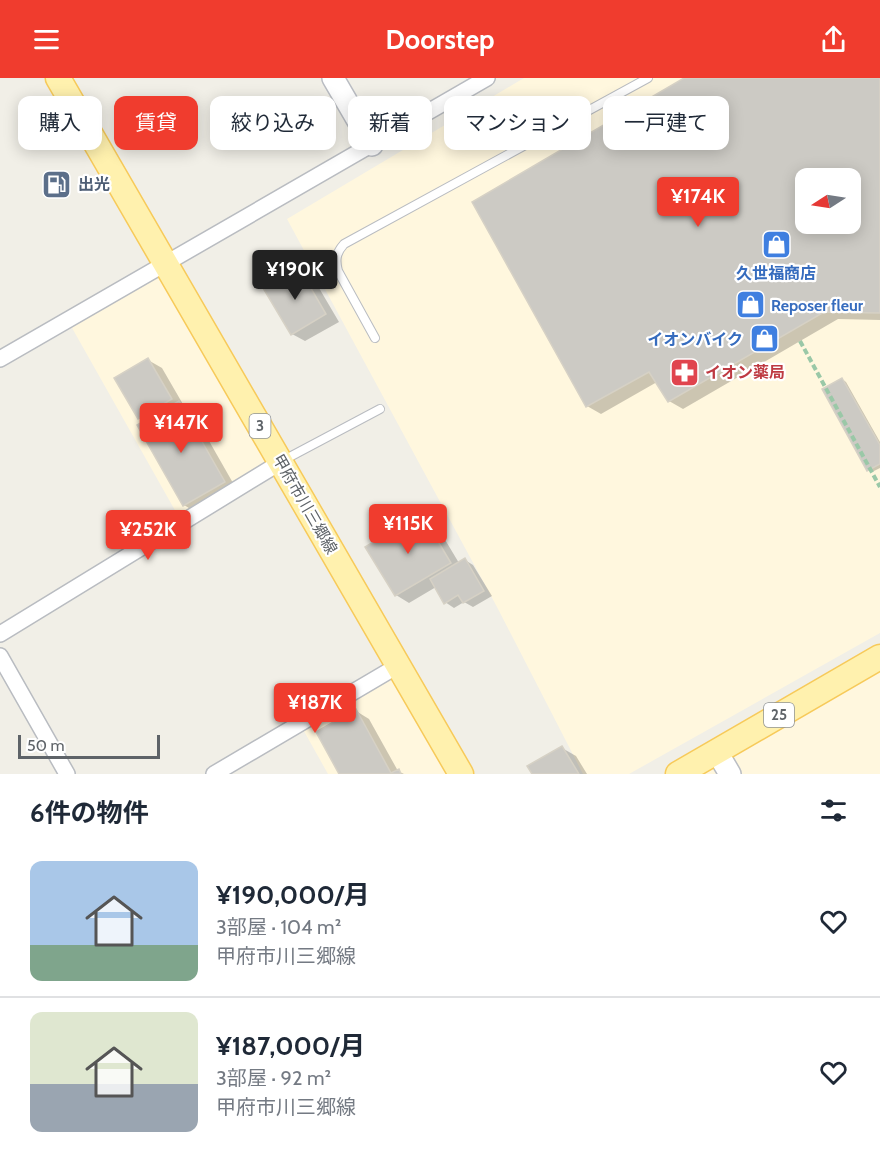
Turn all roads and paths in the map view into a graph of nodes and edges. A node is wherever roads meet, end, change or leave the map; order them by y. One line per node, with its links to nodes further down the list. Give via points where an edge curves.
1 (58, 78): 8 (main road, 甲府市川三郷線 / 3)
2 (333, 78): 5 (street)
3 (487, 78): 6 (street)
4 (648, 78): 9 (lane, via 344,244 335,261 338,271)
5 (348, 104)
6 (432, 110)
7 (363, 150): 8 (street)
8 (166, 263): 11 (street); 13 (main road, 甲府市川三郷線 / 3)
9 (375, 338)
10 (800, 340): 14 (path)
11 (0, 359)
12 (380, 409): 13 (lane)
13 (281, 462): 15 (street); 18 (main road, 甲府市川三郷線 / 3)
14 (880, 487)
15 (0, 634)
16 (0, 656): 20 (street)
17 (880, 657): 19 (main road, 25)
18 (399, 665): 21 (street); 22 (main road, 甲府市川三郷線 / 3)
19 (717, 752): 23 (main road, 25); 24 (street)
20 (67, 774)
21 (214, 774)
22 (461, 774)
23 (678, 774)
24 (730, 774)

